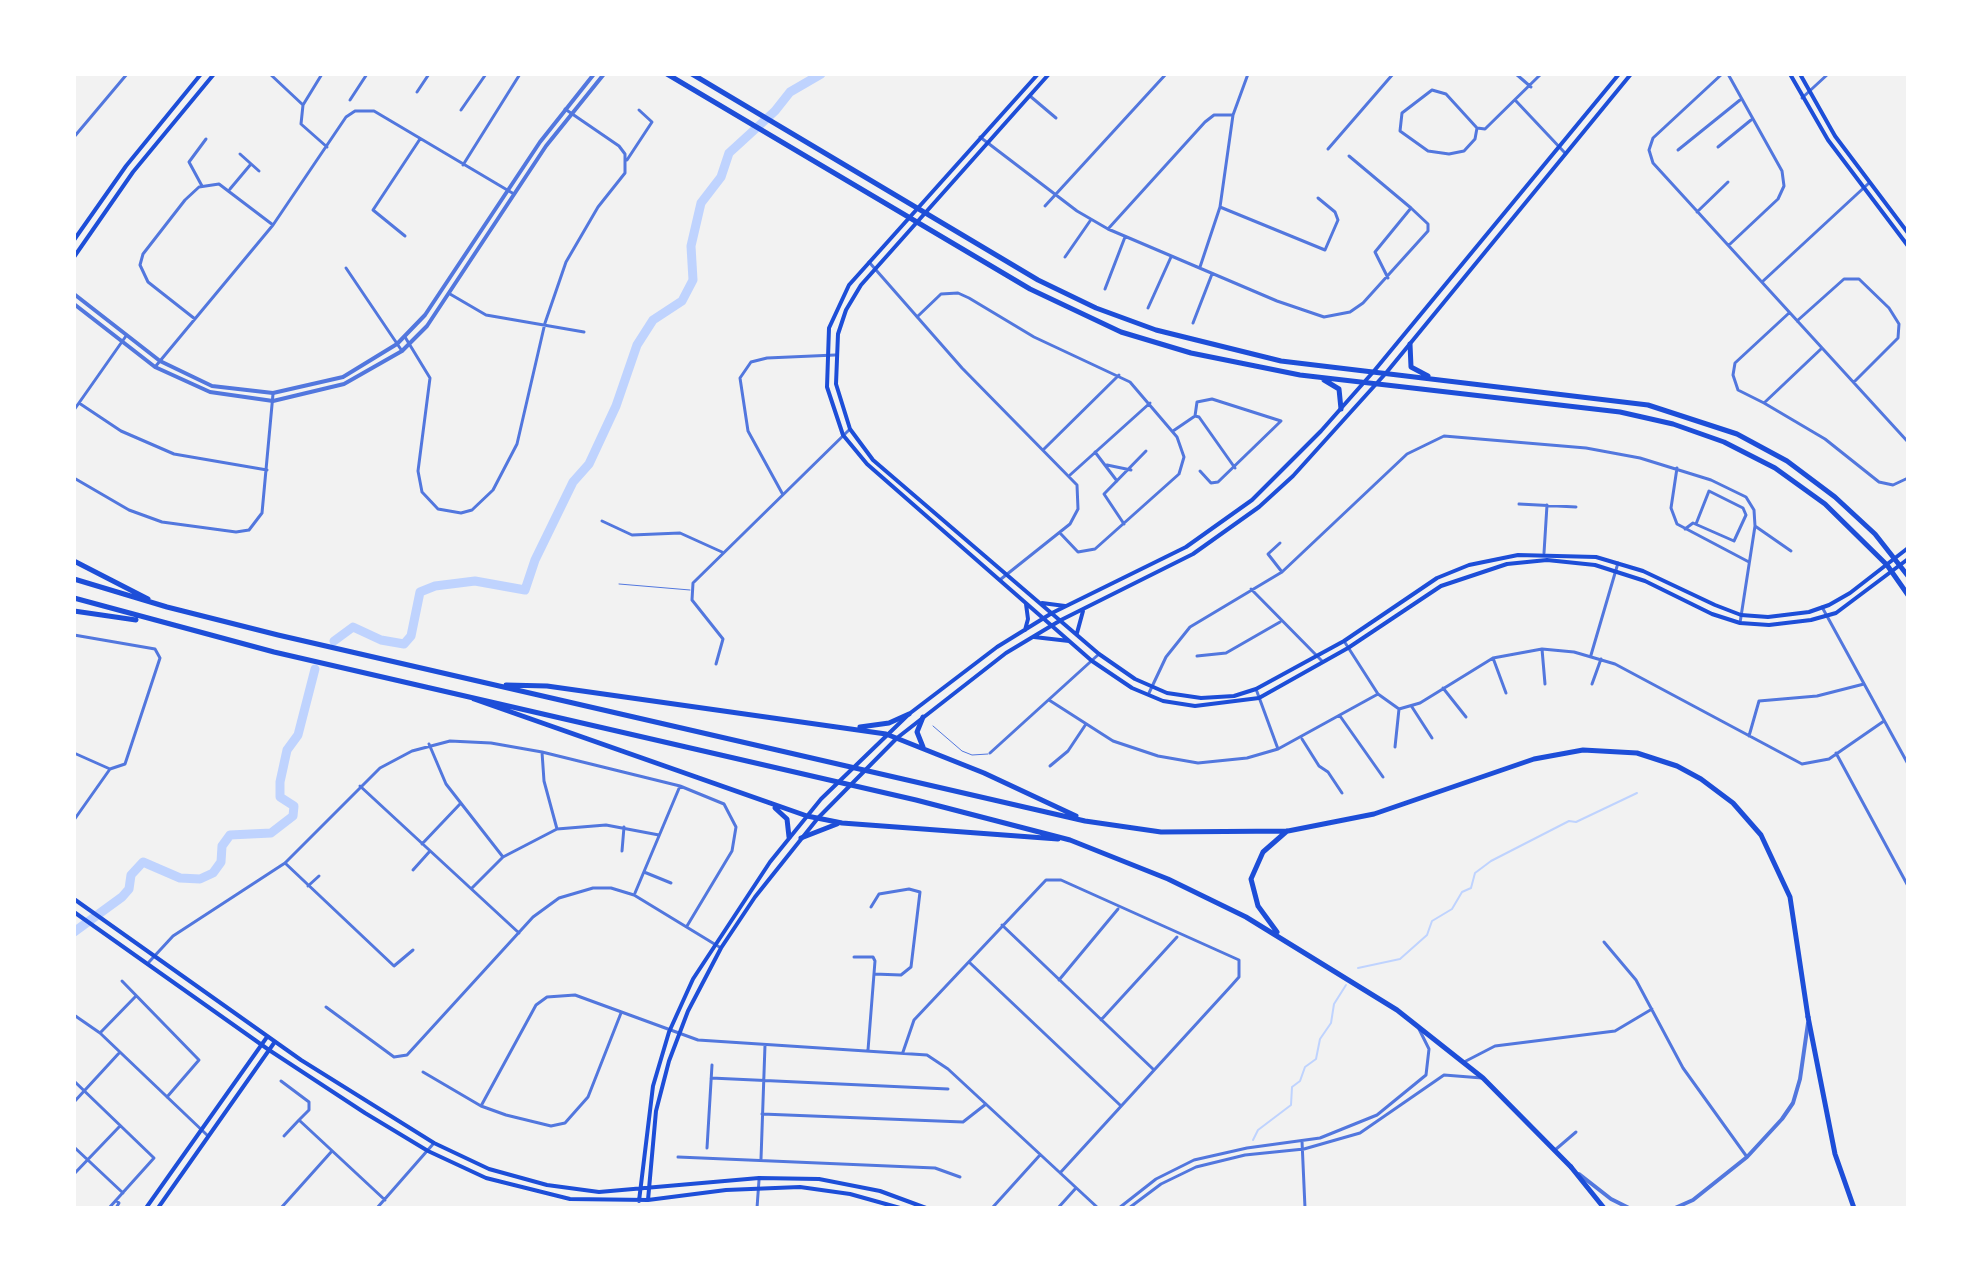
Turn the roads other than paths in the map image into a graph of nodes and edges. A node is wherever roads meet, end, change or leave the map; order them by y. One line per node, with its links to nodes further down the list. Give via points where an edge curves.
1 (127, 74): 46 (street)
2 (201, 74): 87 (main road)
3 (214, 74): 90 (main road, via 133,172)
4 (270, 74): 36 (street)
5 (322, 74): 36 (street)
6 (367, 74): 33 (street)
7 (429, 74): 29 (street)
8 (486, 74): 38 (street)
9 (520, 74): 62 (street)
10 (594, 74): 37 (street)
11 (604, 74): 40 (street)
12 (667, 74): 79 (main road)
13 (692, 74): 74 (main road)
14 (1038, 74): 48 (main road)
15 (1049, 74): 31 (main road)
16 (1166, 74): 71 (street)
17 (1248, 74): 41 (street)
18 (1393, 74): 55 (street)
19 (1516, 74): 28 (street)
20 (1541, 74): 28 (street)
21 (1619, 74): 52 (main road)
22 (1631, 74): 57 (main road)
23 (1722, 74): 78 (street, via 1662,129 1649,150 1653,163)
24 (1728, 74): 34 (street)
25 (1790, 74): 32 (main road)
26 (1800, 74): 30 (main road)
27 (1828, 74): 30 (street)
28 (1531, 87): 35 (street)
29 (417, 92)
30 (1809, 92): 32 (street); 65 (main road)
31 (1030, 96): 42 (street); 51 (main road)
32 (1802, 98): 67 (main road)
33 (350, 100)
34 (1740, 100): 43 (street); 56 (street)
35 (1516, 101): 45 (street, via 1485,129); 52 (street)
36 (303, 105): 53 (street, via 301,124)
37 (565, 109): 40 (street); 69 (street)
38 (461, 110)
39 (639, 110): 60 (street, via 652,122)
40 (572, 114): 60 (street, via 619,146); 70 (street)
41 (1233, 115): 75 (street); 83 (street, via 1214,115 1205,122)
42 (1056, 118)
43 (1751, 120): 54 (street); 88 (street, via 1782,171 1784,186 1778,199)
44 (74, 125): 46 (street)
45 (1477, 128): 45 (street, via 1467,149 1449,154 1418,147 1400,131 1400,121 1424,93 1439,91)
46 (80, 130): 47 (street)
47 (74, 137)
48 (980, 137): 51 (street); 74 (main road)
49 (206, 139): 66 (street, via 189,162)
50 (420, 139): 53 (street, via 363,109 346,117); 62 (street); 85 (street, via 373,210)
51 (987, 144): 71 (street); 77 (main road)
52 (1559, 146): 57 (street); 124 (main road)
53 (327, 147): 82 (street)
54 (1718, 147)
55 (1328, 149)
56 (1678, 150)
57 (1565, 153): 117 (main road)
58 (240, 154): 61 (street)
59 (1349, 156): 76 (street)
60 (627, 160): 109 (street, via 625,173 566,262)
61 (251, 164): 63 (street); 68 (street)
62 (463, 165): 69 (street)
63 (259, 171)
64 (1728, 182): 78 (street)
65 (1869, 183): 67 (street); 84 (main road)
66 (202, 186): 68 (street); 107 (street, via 176,211 140,265 148,282)
67 (1863, 188): 89 (main road); 99 (street)
68 (230, 189): 82 (street)
69 (507, 190): 70 (street); 113 (street, via 444,290)
70 (514, 194): 102 (street)
71 (1054, 194): 73 (street); 80 (street)
72 (1318, 198): 75 (street, via 1338,220 1325,250)
73 (1045, 206)
74 (918, 207): 77 (main road); 79 (main road)
75 (1220, 207): 96 (street)
76 (1411, 208): 98 (street, via 1375,252); 98 (street, via 1428,224 1428,231)
77 (926, 212): 81 (main road); 124 (main road, via 1038,280 1142,325 1281,361)
78 (1697, 212): 88 (street)
79 (908, 217): 81 (main road); 93 (main road)
80 (1091, 219): 83 (street); 91 (street)
81 (917, 223): 95 (main road); 127 (main road, via 1030,289 1121,332 1191,353)
82 (273, 225): 107 (street)
83 (1108, 229): 86 (street)
84 (1908, 233)
85 (405, 236)
86 (1125, 237): 92 (street); 100 (street)
87 (74, 240)
88 (1729, 245): 99 (street)
89 (1908, 246)
90 (74, 257)
91 (1065, 257)
92 (1171, 257): 96 (street); 104 (street)
93 (869, 262): 95 (street); 120 (main road, via 835,311)
94 (346, 268): 116 (street)
95 (875, 269): 106 (street); 121 (main road, via 846,310)
96 (1199, 269): 97 (street)
97 (1212, 274): 98 (street, via 1324,317 1350,312); 110 (street)
98 (1388, 278)
99 (1762, 282): 105 (street)
100 (1105, 289)
101 (74, 294): 112 (street)
102 (450, 294): 109 (street, via 486,315); 115 (street)
103 (74, 304): 114 (street)
104 (1148, 308)
105 (1789, 313): 108 (street); 136 (street, via 1733,369 1738,390)
106 (917, 317): 126 (street, via 941,294 958,293 1034,337); 144 (street)
107 (195, 319): 122 (street)
108 (1797, 321): 118 (street); 129 (street, via 1844,279 1859,279 1889,308 1899,324 1898,338)
109 (545, 323): 111 (street); 115 (street, via 517,444 493,490 482,503 461,513 438,509 418,483 430,378)
110 (1193, 323)
111 (584, 332)
112 (126, 336): 114 (street); 122 (street)
113 (405, 337): 115 (street); 116 (street)
114 (122, 342): 123 (street); 134 (street)
115 (411, 343): 119 (street)
116 (397, 344): 119 (street); 132 (street, via 343,377)
117 (1410, 344): 125 (main road); 128 (main road, via 1411,367)
118 (1822, 348): 129 (street); 136 (street)
119 (402, 351): 133 (street, via 344,384)
120 (826, 355): 121 (street); 142 (main road, via 830,401); 157 (street, via 751,362 740,378 748,431)
121 (835, 355): 140 (main road, via 837,394)
122 (160, 361): 123 (street); 132 (street, via 212,386)
123 (155, 367): 133 (street, via 210,392)
124 (1374, 371): 125 (main road); 130 (main road)
125 (1386, 373): 128 (main road); 131 (main road)
126 (1119, 375): 135 (street); 144 (street)
127 (1320, 378): 130 (main road); 137 (main road, via 1339,389)
128 (1436, 379): 172 (main road, via 1619,400 1713,425 1760,445 1813,479)
129 (1854, 382): 143 (street)
130 (1363, 384): 131 (main road); 137 (main road)
131 (1374, 385): 177 (main road, via 1587,408 1697,431 1801,485); 196 (main road, via 1259,507 1193,554)
132 (273, 393): 133 (street)
133 (273, 401): 150 (street)
134 (79, 403): 138 (street); 150 (street, via 121,431 174,454)
135 (1150, 403): 141 (street); 146 (street)
136 (1764, 403): 155 (street, via 1825,439 1879,482 1893,485)
137 (1341, 409): 193 (main road, via 1284,471 1214,529)
138 (74, 410)
139 (1195, 416): 141 (street); 148 (street); 148 (street, via 1195,405 1204,399 1281,418)
140 (850, 429): 142 (street); 182 (main road, via 873,460)
141 (1173, 431): 162 (street, via 1183,447 1183,465)
142 (843, 435): 157 (street); 185 (main road, via 877,474)
143 (1908, 442)
144 (1043, 450): 153 (street)
145 (1146, 451): 151 (street)
146 (1095, 452): 147 (street); 153 (street)
147 (1107, 465): 151 (street); 156 (street)
148 (1235, 468): 152 (street, via 1215,483)
149 (1677, 468): 164 (street, via 1746,497); 165 (street, via 1671,508); 181 (street, via 1586,448 1444,436 1407,454)
150 (267, 470): 154 (street, via 258,522 236,532 162,522 129,510)
151 (1131, 470): 156 (street)
152 (1200, 471)
153 (1070, 475): 166 (street, via 1077,485 1078,509)
154 (74, 478)
155 (1908, 478)
156 (1117, 482): 162 (street, via 1104,496)
157 (782, 493): 170 (street)
158 (1519, 504): 159 (street)
159 (1547, 505): 160 (street); 171 (street)
160 (1576, 507)
161 (602, 521): 170 (street, via 632,535 680,533)
162 (1124, 524): 166 (street, via 1083,554)
163 (1696, 524): 163 (street, via 1734,541 1746,515 1743,508 1709,491); 165 (street)
164 (1755, 526): 169 (street); 176 (street)
165 (1685, 529): 176 (street)
166 (1060, 533): 182 (street)
167 (1280, 543): 181 (street, via 1268,554)
168 (1908, 548): 172 (main road)
169 (1791, 551)
170 (722, 552): 188 (street)
171 (1544, 553): 175 (main road); 212 (main road, via 1451,571)
172 (1895, 558): 177 (main road); 178 (main road)
173 (1908, 559): 178 (main road)
174 (74, 561): 194 (main road)
175 (1619, 562): 179 (street); 199 (main road)
176 (1749, 562): 199 (street)
177 (1887, 565): 180 (main road); 195 (main road)
178 (1901, 565): 180 (main road); 183 (main road)
179 (1616, 570): 205 (main road); 213 (main road, via 1547,560 1488,568 1424,595); 217 (street)
180 (1892, 571): 189 (main road); 200 (main road)
181 (1282, 572): 187 (street)
182 (1006, 574): 185 (street); 192 (main road)
183 (1908, 576)
184 (74, 579): 194 (main road)
185 (1001, 579): 191 (main road)
186 (619, 584): 188 (lane)
187 (1251, 589): 204 (street); 228 (street, via 1190,627 1166,657)
188 (690, 590): 223 (street, via 692,600 722,635)
189 (1908, 595)
190 (74, 598): 203 (main road)
191 (1025, 601): 201 (main road); 207 (main road)
192 (1037, 601): 193 (main road); 198 (main road)
193 (1067, 606): 198 (main road)
194 (167, 607): 224 (main road)
195 (1822, 607): 199 (main road, via 1791,615); 200 (street)
196 (1084, 609): 202 (main road); 209 (main road)
197 (74, 611): 203 (main road)
198 (1052, 613): 201 (main road); 202 (main road)
199 (1741, 615): 205 (street)
200 (1826, 616): 205 (main road, via 1792,624); 227 (street)
201 (1044, 618): 206 (main road); 207 (main road)
202 (1061, 620): 206 (main road); 209 (main road)
203 (148, 621): 231 (main road)
204 (1281, 621): 216 (street); 218 (street, via 1226,653)
205 (1740, 623)
206 (1052, 625): 210 (main road); 211 (main road)
207 (1025, 630): 239 (main road)
208 (74, 635): 262 (street, via 160,653 130,756)
209 (1077, 635): 215 (main road)
210 (1032, 637): 211 (main road); 241 (main road)
211 (1069, 641): 221 (main road)
212 (1344, 641): 213 (street); 216 (main road)
213 (1348, 648): 222 (main road); 233 (street)
214 (1542, 649): 217 (street); 219 (street); 225 (street)
215 (1099, 654): 221 (street); 228 (main road)
216 (1316, 655): 222 (street); 230 (main road)
217 (1591, 655): 220 (street)
218 (1197, 656)
219 (1493, 658): 229 (street); 232 (street)
220 (1601, 659): 226 (street); 248 (street)
221 (1092, 661): 234 (main road); 236 (street)
222 (1322, 661): 235 (main road)
223 (716, 664)
224 (493, 684): 246 (main road, via 547,686); 272 (main road)
225 (1545, 684)
226 (1592, 684)
227 (1864, 684): 243 (street); 248 (street, via 1817,696 1759,701)
228 (1152, 687): 230 (main road, via 1201,698); 234 (street)
229 (1443, 688): 237 (street); 242 (street)
230 (1256, 689): 235 (street)
231 (458, 693): 268 (main road); 280 (main road)
232 (1506, 693)
233 (1378, 694): 238 (street); 240 (street)
234 (1148, 696): 235 (main road, via 1195,706)
235 (1259, 698): 255 (street)
236 (1049, 700): 244 (street); 258 (street)
237 (1412, 707): 238 (street); 250 (street)
238 (1399, 709): 253 (street)
239 (909, 714): 246 (main road, via 875,726); 247 (main road)
240 (1340, 716): 251 (street); 263 (street)
241 (923, 717): 249 (main road); 254 (main road, via 917,732)
242 (1466, 717)
243 (1884, 721): 259 (street); 260 (street)
244 (1086, 724): 255 (street, via 1133,749 1180,761 1224,761); 261 (street)
245 (933, 726): 258 (lane, via 962,751)
246 (850, 727): 247 (main road)
247 (886, 734): 249 (main road); 269 (main road)
248 (1749, 736): 259 (street, via 1802,764 1820,764)
249 (897, 738): 254 (main road); 270 (main road)
250 (1432, 738)
251 (1302, 739): 255 (street); 266 (street)
252 (429, 744): 256 (street, via 470,741); 264 (street, via 396,758); 267 (street, via 437,769)
253 (1395, 747)
254 (924, 748): 272 (main road)
255 (1278, 749)
256 (542, 752): 265 (street); 275 (street)
257 (74, 753): 262 (street)
258 (990, 753)
259 (1836, 753): 291 (street)
260 (1908, 764)
261 (1050, 766)
262 (110, 769): 271 (street)
263 (1383, 777)
264 (360, 786): 281 (street); 285 (street)
265 (680, 786): 277 (street); 299 (street, via 724,804 736,827 732,851)
266 (1342, 793)
267 (460, 804): 281 (street); 284 (street)
268 (771, 805): 269 (main road); 278 (main road, via 787,819)
269 (807, 816): 270 (main road); 278 (main road)
270 (818, 818): 273 (main road); 279 (main road)
271 (74, 820)
272 (1085, 821): 276 (main road, via 1210,835)
273 (842, 823): 279 (main road); 280 (main road)
274 (624, 827): 275 (street); 277 (street); 283 (street)
275 (557, 829): 284 (street)
276 (1288, 831): 302 (main road, via 1263,852 1251,879 1258,906); 319 (main road, via 1374,814 1565,752 1619,750 1677,766 1733,803 1770,848 1796,920)
277 (659, 835): 287 (street)
278 (789, 837): 304 (main road)
279 (801, 838): 305 (main road)
280 (1070, 840): 302 (main road, via 1211,899)
281 (422, 844): 282 (street)
282 (430, 851): 286 (street); 292 (street)
283 (622, 851)
284 (503, 857): 292 (street)
285 (285, 863): 290 (street); 307 (street, via 201,916)
286 (413, 870)
287 (644, 872): 289 (street); 293 (street)
288 (319, 876): 290 (street)
289 (671, 883)
290 (308, 886): 306 (street, via 394,966)
291 (1908, 886)
292 (471, 889): 300 (street)
293 (634, 895): 299 (street); 300 (street, via 611,888 577,891 544,908)
294 (74, 899): 307 (main road)
295 (871, 907): 311 (street, via 879,894 920,892 911,967 901,975)
296 (1119, 909): 298 (street, via 1061,880 1046,880); 301 (street); 312 (street)
297 (74, 912): 309 (main road)
298 (1002, 925): 310 (street); 312 (street)
299 (687, 926): 304 (street)
300 (519, 933): 315 (street, via 403,1057 394,1057)
301 (1178, 935): 320 (street); 335 (street, via 1239,960 1240,970)
302 (1280, 936): 321 (main road)
303 (1604, 942): 316 (street)
304 (713, 943): 305 (street); 322 (main road)
305 (721, 948): 324 (main road)
306 (413, 950)
307 (155, 954): 309 (street); 325 (main road)
308 (854, 957): 311 (street, via 873,957)
309 (149, 962): 327 (main road)
310 (969, 962): 332 (street, via 914,1020); 348 (street)
311 (874, 974): 330 (street)
312 (1059, 980): 320 (street)
313 (122, 981): 314 (street)
314 (136, 996): 323 (street); 344 (street, via 199,1060)
315 (326, 1007)
316 (1653, 1008): 333 (street, via 1615,1031 1495,1046); 366 (street, via 1683,1068)
317 (621, 1013): 322 (street); 347 (street, via 575,995 547,997 528,1016); 347 (street, via 588,1097 570,1120 551,1126)
318 (74, 1015): 323 (street)
319 (1808, 1017): 366 (street, via 1804,1064 1793,1103); 401 (main road, via 1828,1121)
320 (1101, 1020): 335 (street)
321 (1415, 1023): 333 (main road); 356 (street, via 1429,1049 1423,1079 1367,1121)
322 (669, 1032): 324 (street); 377 (main road, via 647,1111)
323 (100, 1033): 331 (street)
324 (678, 1035): 328 (street); 376 (main road, via 656,1111)
325 (267, 1037): 326 (main road); 327 (main road)
326 (274, 1042): 329 (main road); 357 (main road)
327 (262, 1045): 329 (main road); 352 (main road)
328 (765, 1045): 330 (street); 341 (street)
329 (269, 1050): 355 (main road); 363 (main road)
330 (868, 1050): 332 (street)
331 (120, 1052): 343 (street); 344 (street)
332 (903, 1052): 346 (street, via 934,1058)
333 (1464, 1062): 338 (main road)
334 (712, 1065): 337 (street)
335 (1154, 1070): 348 (street)
336 (423, 1072): 347 (street)
337 (711, 1078): 341 (street); 359 (street)
338 (1483, 1078): 360 (street, via 1444,1075 1370,1128); 361 (main road)
339 (74, 1081): 343 (street)
340 (281, 1081): 350 (street, via 309,1102)
341 (764, 1081): 342 (street); 349 (street)
342 (948, 1089)
343 (85, 1091): 345 (street); 351 (street)
344 (167, 1097): 352 (street)
345 (74, 1102)
346 (986, 1104): 349 (street, via 963,1122); 364 (street)
347 (481, 1106)
348 (1121, 1107): 370 (street)
349 (762, 1114): 367 (street)
350 (299, 1120): 354 (street); 362 (street)
351 (120, 1126): 368 (street); 378 (street, via 154,1158)
352 (202, 1130): 355 (street); 386 (main road)
353 (1576, 1132): 361 (street)
354 (284, 1136)
355 (209, 1137): 387 (main road)
356 (1302, 1141): 360 (street); 395 (street, via 1194,1160 1156,1179)
357 (434, 1143): 363 (street); 377 (main road, via 523,1180 599,1192)
358 (74, 1147): 368 (street)
359 (707, 1148)
360 (1304, 1149): 396 (street, via 1196,1167); 397 (street)
361 (1555, 1150): 369 (main road)
362 (332, 1151): 380 (street); 388 (street)
363 (428, 1151): 380 (street); 382 (main road, via 520,1189 570,1199)
364 (1040, 1155): 370 (street); 383 (street)
365 (678, 1157): 367 (street)
366 (1747, 1157): 400 (street)
367 (761, 1159): 372 (street, via 935,1168)
368 (88, 1160): 371 (street); 378 (street)
369 (1571, 1167): 398 (main road); 399 (street)
370 (1060, 1173): 375 (street)
371 (74, 1174)
372 (960, 1177)
373 (759, 1178): 374 (street); 376 (main road); 392 (main road, via 858,1186)
374 (759, 1188): 381 (main road); 390 (street); 391 (main road, via 829,1190)
375 (1076, 1188): 393 (street); 394 (street)
376 (648, 1190): 377 (main road); 381 (main road)
377 (639, 1191): 382 (main road)
378 (123, 1193): 379 (street)
379 (116, 1200): 384 (street); 385 (street)
380 (385, 1200): 389 (street)
381 (648, 1200): 382 (main road)
382 (639, 1201)
383 (993, 1207)
384 (109, 1208)
385 (116, 1208)
386 (146, 1208)
387 (158, 1208)
388 (281, 1208)
389 (377, 1208)
390 (757, 1208)
391 (900, 1208)
392 (926, 1208)
393 (1058, 1208)
394 (1098, 1208)
395 (1119, 1208)
396 (1129, 1208)
397 (1305, 1208)
398 (1604, 1208)
399 (1629, 1208)
400 (1675, 1208)
401 (1854, 1208)

